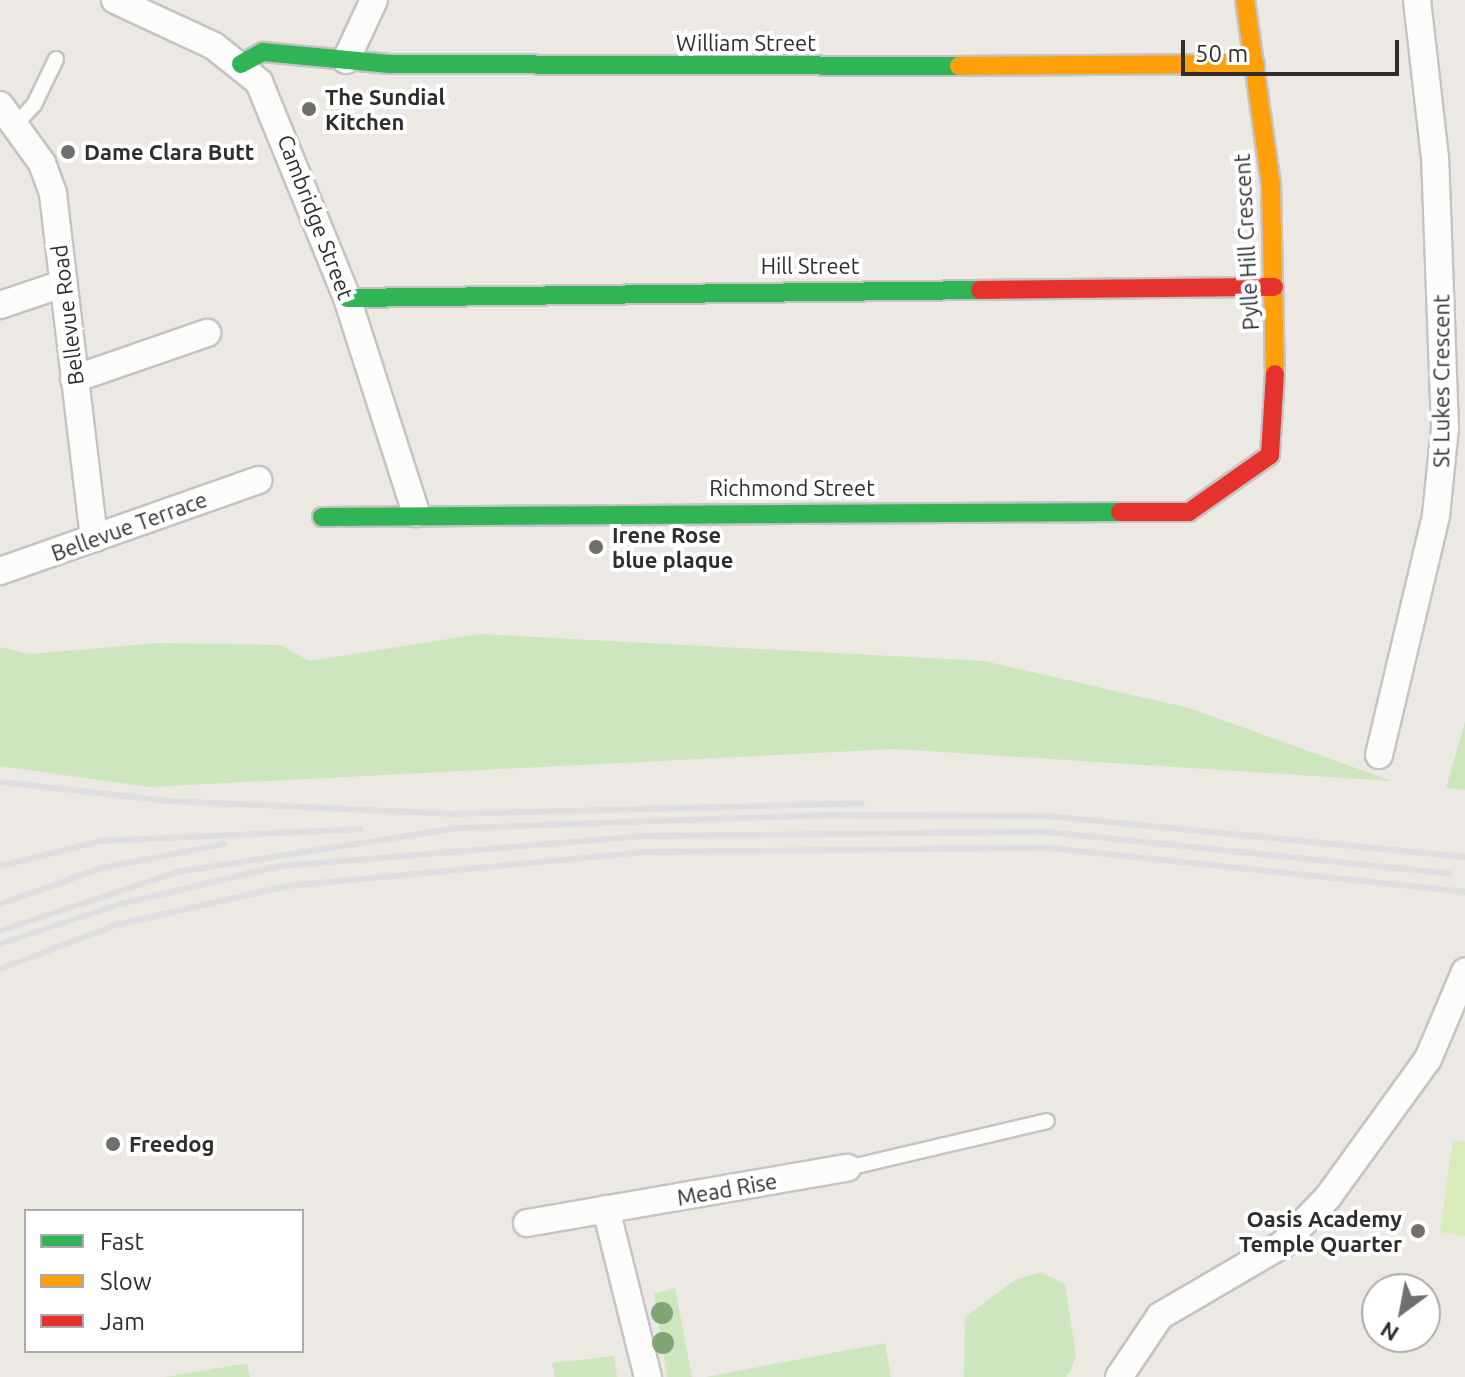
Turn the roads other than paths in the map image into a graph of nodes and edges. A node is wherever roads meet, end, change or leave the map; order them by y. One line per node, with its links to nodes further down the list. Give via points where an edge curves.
1 (374, 0): 6 (street)
2 (1245, 0): 8 (street, Pylle Hill Crescent)
3 (1417, 0): 22 (street, St Lukes Crescent, via 1435,158 1445,428 1436,515)
4 (122, 1): 7 (street, Cambridge Street)
5 (56, 59): 9 (lane, via 34,105)
6 (346, 60): 7 (street, William Street, via 263,52); 8 (street, William Street, via 730,68)
7 (241, 64): 12 (street, Cambridge Street, via 274,110)
8 (1255, 64): 11 (street, Pylle Hill Crescent, via 1271,186)
9 (8, 115): 10 (street, Bellevue Road, via 53,194)
10 (62, 284): 13 (street); 15 (street, Bellevue Road)
11 (1274, 287): 12 (street, Hill Street); 16 (street, Pylle Hill Crescent, via 1276,427 1270,455)
12 (347, 298): 18 (street, Cambridge Street)
13 (0, 305)
14 (207, 333): 15 (street)
15 (74, 379): 20 (street, Bellevue Road)
16 (1252, 475): 18 (street, Richmond Street, via 1189,512)
17 (258, 480): 20 (street, Bellevue Terrace)
18 (416, 513): 19 (street, Richmond Street)
19 (322, 517)
20 (94, 539): 21 (street, Bellevue Terrace)
21 (0, 571)
22 (1379, 755)
23 (1464, 976): 29 (street, via 1428,1059 1328,1197 1283,1244 1160,1316)
24 (1047, 1121): 25 (lane)
25 (847, 1168): 26 (street, Mead Rise)
26 (606, 1209): 27 (street, Mead Rise); 28 (street)
27 (527, 1223)
28 (648, 1377)
29 (1119, 1377)

